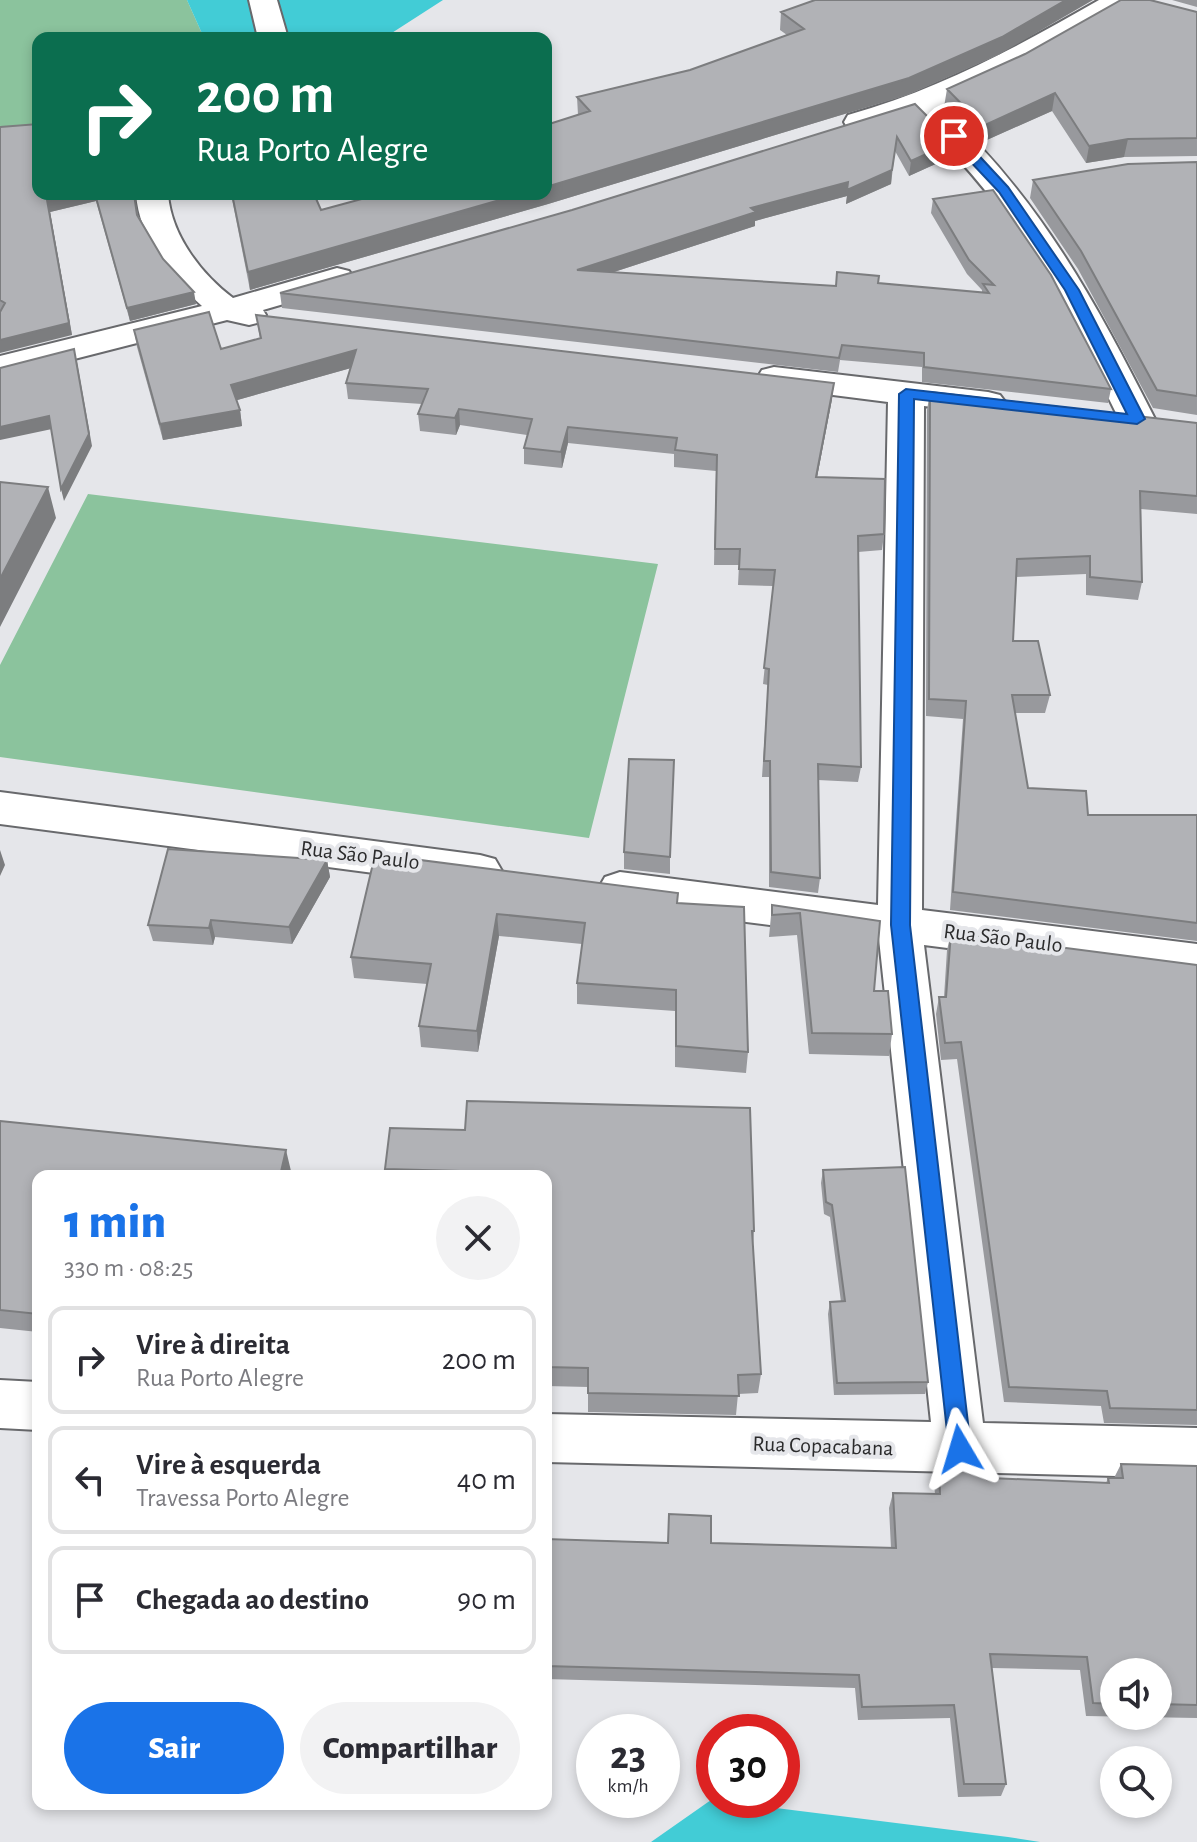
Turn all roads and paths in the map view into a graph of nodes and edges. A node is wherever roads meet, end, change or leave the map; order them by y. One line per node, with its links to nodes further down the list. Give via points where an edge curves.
1 (263, 0): 3 (street)
2 (1129, 1): 4 (street)
3 (271, 32)
4 (919, 104): 5 (street); 14 (street, via 971,153 1018,187)
5 (829, 131)
6 (151, 200): 8 (street, via 180,267)
7 (364, 271): 8 (street)
8 (228, 310): 9 (street); 10 (street)
9 (301, 324)
10 (0, 367)
11 (736, 374): 12 (street)
12 (906, 394): 13 (street); 18 (street)
13 (1014, 406)
14 (1137, 420)
15 (0, 808): 16 (street, Rua São Paulo)
16 (521, 876)
17 (585, 884): 18 (street, Rua São Paulo)
18 (900, 925): 19 (street, Rua São Paulo); 23 (street)
19 (1197, 962)
20 (0, 1404): 21 (street)
21 (32, 1406)
22 (552, 1438): 23 (street, Rua Copacabana)
23 (960, 1449): 24 (street, Rua Copacabana)
24 (1197, 1453)

